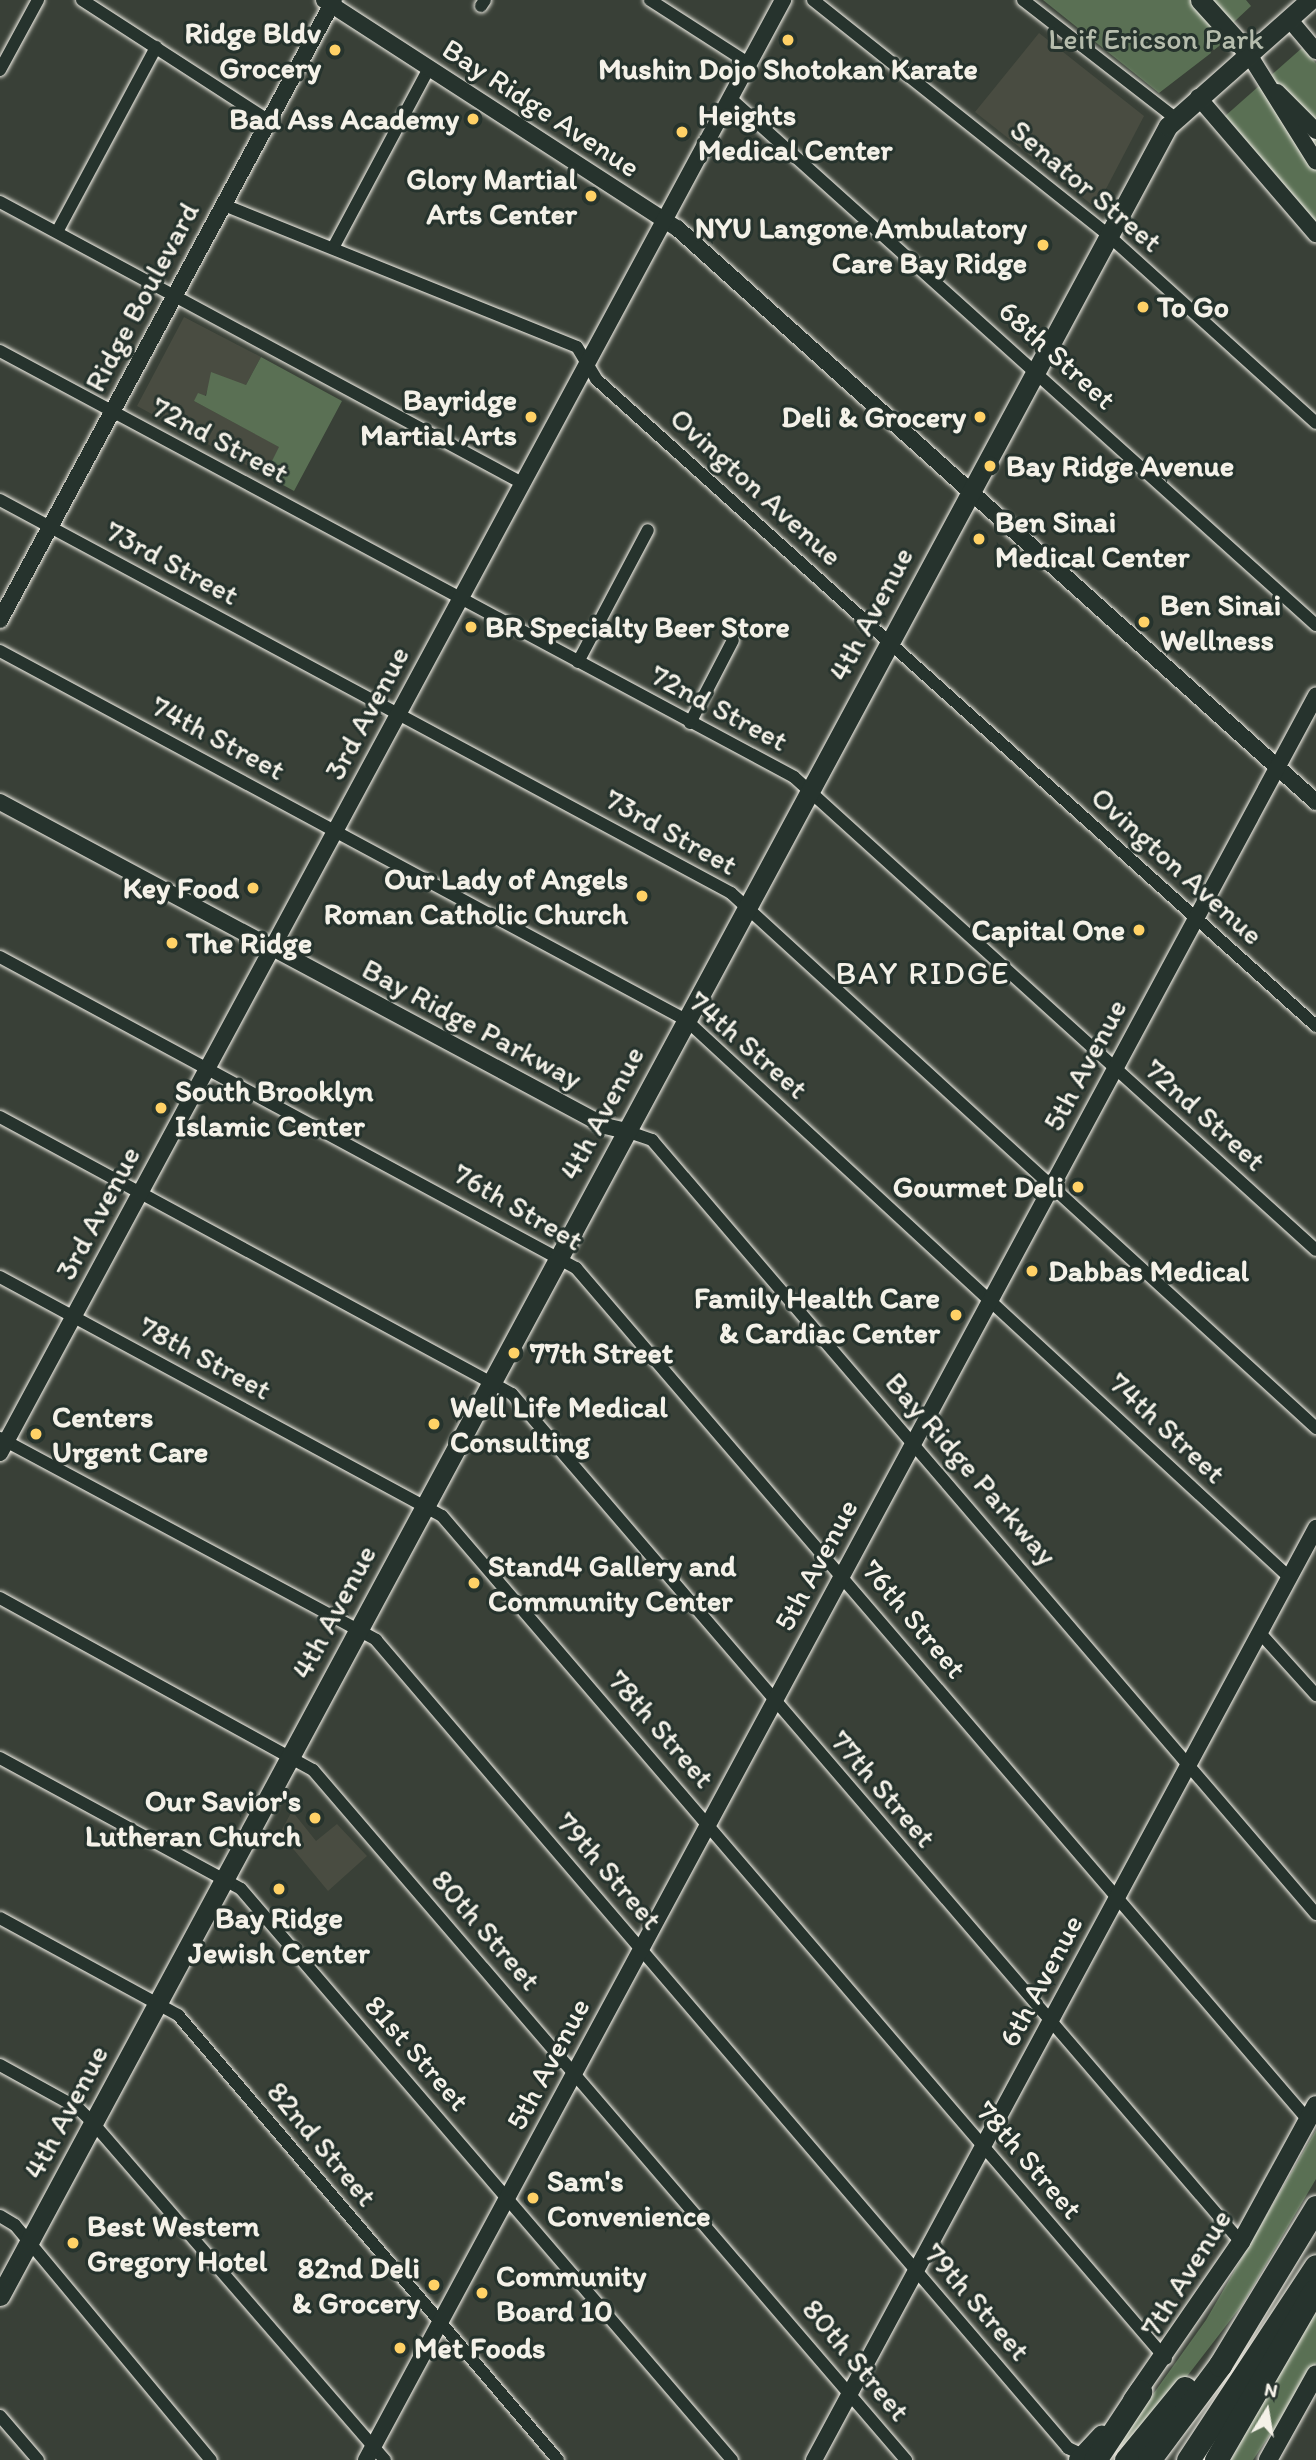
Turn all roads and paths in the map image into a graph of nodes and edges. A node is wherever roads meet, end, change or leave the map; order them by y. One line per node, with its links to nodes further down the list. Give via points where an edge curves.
1 (38, 0): 16 (street)
2 (82, 0): 11 (street)
3 (650, 0): 14 (street)
4 (783, 0): 14 (street, 3rd Avenue)
5 (813, 0): 29 (street, Senator Street)
6 (1023, 0): 20 (street)
7 (1200, 0): 13 (main road)
8 (330, 2): 15 (street, Bay Ridge Avenue); 21 (street, Ridge Boulevard)
9 (1308, 2): 10 (main road, 4th Avenue)
10 (1289, 19): 12 (street); 13 (main road, 4th Avenue)
11 (156, 47): 21 (street); 27 (street)
12 (1316, 51)
13 (1248, 53): 17 (street); 18 (main road, 4th Avenue)
14 (748, 63): 19 (street, 3rd Avenue)
15 (429, 68): 26 (street, Bay Ridge Avenue); 30 (street)
16 (0, 70)
17 (1259, 72): 22 (street); 23 (street)
18 (1198, 97): 20 (main road, 4th Avenue); 28 (street)
19 (730, 98): 26 (street, 3rd Avenue); 34 (street, 68th Street)
20 (1175, 118): 29 (main road, 4th Avenue)
21 (269, 121): 25 (street, Ridge Boulevard)
22 (1316, 131)
23 (1316, 162)
24 (0, 202): 27 (street)
25 (224, 205): 30 (street, Ovington Avenue); 31 (street, Ridge Boulevard)
26 (664, 221): 33 (street, 3rd Avenue); 38 (street, Bay Ridge Avenue)
27 (57, 232): 31 (street)
28 (1316, 234)
29 (1108, 235): 34 (main road, 4th Avenue); 36 (street, Senator Street)
30 (333, 248): 33 (street, Ovington Avenue, via 534,327 577,347)
31 (175, 296): 35 (street, Ridge Boulevard); 37 (street)
32 (0, 351): 35 (street, 72nd Street)
33 (587, 363): 37 (street, 3rd Avenue); 46 (street, Ovington Avenue, via 596,379)
34 (1035, 371): 38 (main road, 4th Avenue); 44 (street, 68th Street)
35 (113, 412): 40 (street, Ridge Boulevard); 42 (street, 72nd Street)
36 (1316, 422)
37 (522, 483): 42 (street, 3rd Avenue)
38 (971, 490): 46 (main road, 4th Avenue); 52 (street, Bay Ridge Avenue)
39 (0, 500): 40 (street, 73rd Street)
40 (50, 527): 43 (street, Ridge Boulevard); 50 (street, 73rd Street)
41 (648, 530): 48 (street)
42 (460, 599): 48 (street, 72nd Street); 50 (street, 3rd Avenue)
43 (0, 620)
44 (1316, 625)
45 (733, 640): 51 (street)
46 (890, 641): 53 (main road, 4th Avenue); 58 (street, Ovington Avenue)
47 (0, 651): 56 (street, 74th Street)
48 (578, 662): 51 (street, 72nd Street)
49 (1316, 696): 52 (street, 5th Avenue)
50 (398, 715): 56 (street, 3rd Avenue); 57 (street, 73rd Street, via 731,893)
51 (690, 723): 53 (street, 72nd Street, via 794,777)
52 (1278, 767): 55 (street, Bay Ridge Avenue); 58 (street, 5th Avenue)
53 (809, 792): 57 (main road, 4th Avenue); 64 (street, 72nd Street)
54 (0, 802): 59 (street, Bay Ridge Parkway)
55 (1316, 802)
56 (335, 831): 59 (street, 3rd Avenue); 61 (street, 74th Street)
57 (747, 910): 61 (main road, 4th Avenue); 67 (street, 73rd Street)
58 (1196, 918): 62 (street, Ovington Avenue); 64 (street, 5th Avenue)
59 (272, 948): 63 (street, 3rd Avenue); 66 (street, Bay Ridge Parkway, via 605,1126)
60 (0, 957): 63 (street, 76th Street)
61 (686, 1020): 66 (main road, 4th Avenue); 72 (street, 74th Street)
62 (1316, 1026)
63 (208, 1069): 68 (street, 3rd Avenue); 70 (street, 76th Street)
64 (1115, 1070): 67 (street, 5th Avenue); 69 (street, 72nd Street)
65 (0, 1117): 68 (street, 77th Street)
66 (626, 1131): 70 (main road, 4th Avenue); 77 (street, Bay Ridge Parkway, via 652,1140)
67 (1051, 1189): 72 (street, 5th Avenue); 75 (street, 73rd Street)
68 (140, 1193): 73 (street, 3rd Avenue); 74 (street, 77th Street)
69 (1316, 1250)
70 (559, 1255): 74 (main road, 4th Avenue); 80 (street, 76th Street)
71 (0, 1278): 73 (street, 78th Street)
72 (990, 1301): 77 (street, 5th Avenue); 81 (street, 74th Street)
73 (73, 1317): 76 (street, 3rd Avenue); 78 (street, 78th Street)
74 (492, 1383): 78 (main road, 4th Avenue); 86 (street, 77th Street, via 512,1394)
75 (1316, 1428)
76 (2, 1444): 83 (street, 79th Street)
77 (913, 1444): 80 (street, 5th Avenue); 89 (street, Bay Ridge Parkway)
78 (425, 1507): 83 (main road, 4th Avenue); 90 (street, 78th Street, via 442,1516)
79 (1316, 1528): 81 (street, 6th Avenue)
80 (842, 1576): 86 (street, 5th Avenue); 92 (street, 76th Street)
81 (1289, 1577): 84 (street, 6th Avenue)
82 (0, 1598): 87 (street, 80th Street)
83 (358, 1630): 87 (main road, 4th Avenue); 95 (street, 79th Street, via 376,1640)
84 (1260, 1633): 85 (street); 89 (street, 6th Avenue)
85 (1316, 1695)
86 (774, 1702): 90 (street, 5th Avenue); 97 (street, 77th Street)
87 (290, 1754): 91 (main road, 4th Avenue); 99 (street, 80th Street, via 313,1770)
88 (0, 1758): 91 (street, 81st Street)
89 (1189, 1765): 92 (street, 6th Avenue); 93 (street, Bay Ridge Parkway)
90 (708, 1824): 95 (street, 5th Avenue); 102 (street, 78th Street)
91 (225, 1879): 96 (main road, 4th Avenue); 103 (street, 81st Street, via 241,1889)
92 (1116, 1899): 97 (street, 6th Avenue); 100 (street, 76th Street)
93 (1316, 1914)
94 (0, 1918): 96 (street, 82nd Street)
95 (641, 1950): 99 (street, 5th Avenue); 110 (street, 79th Street)
96 (158, 2004): 101 (main road, 4th Avenue); 114 (street, 82nd Street, via 178,2015)
97 (1050, 2024): 102 (street, 6th Avenue); 107 (street, 77th Street)
98 (0, 2065): 101 (street, via 78,2108)
99 (575, 2072): 103 (street, 5th Avenue); 118 (street, 80th Street)
100 (1312, 2113): 107 (main road, 7th Avenue)
101 (93, 2123): 108 (main road, 4th Avenue); 120 (street)
102 (983, 2147): 110 (street, 6th Avenue); 115 (street, 78th Street)
103 (507, 2199): 114 (street, 5th Avenue); 126 (street, 81st Street)
104 (1316, 2207): 113 (highway)
105 (0, 2216): 108 (street)
106 (1316, 2233): 131 (highway, via 1231,2373)
107 (1241, 2242): 115 (main road, 7th Avenue)
108 (29, 2244): 112 (main road, 4th Avenue); 123 (street)
109 (1316, 2266): 132 (highway)
110 (916, 2272): 118 (street, 6th Avenue); 121 (street, 79th Street, via 1069,2450)
111 (1316, 2287): 133 (highway, via 1303,2319)
112 (0, 2296)
113 (1261, 2302): 129 (highway); 130 (highway)
114 (440, 2322): 120 (street, 5th Avenue); 125 (street, 82nd Street)
115 (1166, 2359): 117 (main road, 7th Avenue)
116 (1316, 2374): 134 (main road)
117 (1140, 2392): 121 (highway)
118 (850, 2394): 127 (street, 6th Avenue); 128 (street, 80th Street)
119 (0, 2416): 122 (street)
120 (370, 2454): 124 (street)
121 (1092, 2459)
122 (38, 2460)
123 (211, 2460)
124 (385, 2460)
125 (558, 2460)
126 (732, 2460)
127 (814, 2460)
128 (906, 2460)
129 (1126, 2460)
130 (1149, 2460)
131 (1168, 2460)
132 (1188, 2460)
133 (1216, 2460)
134 (1268, 2460)

